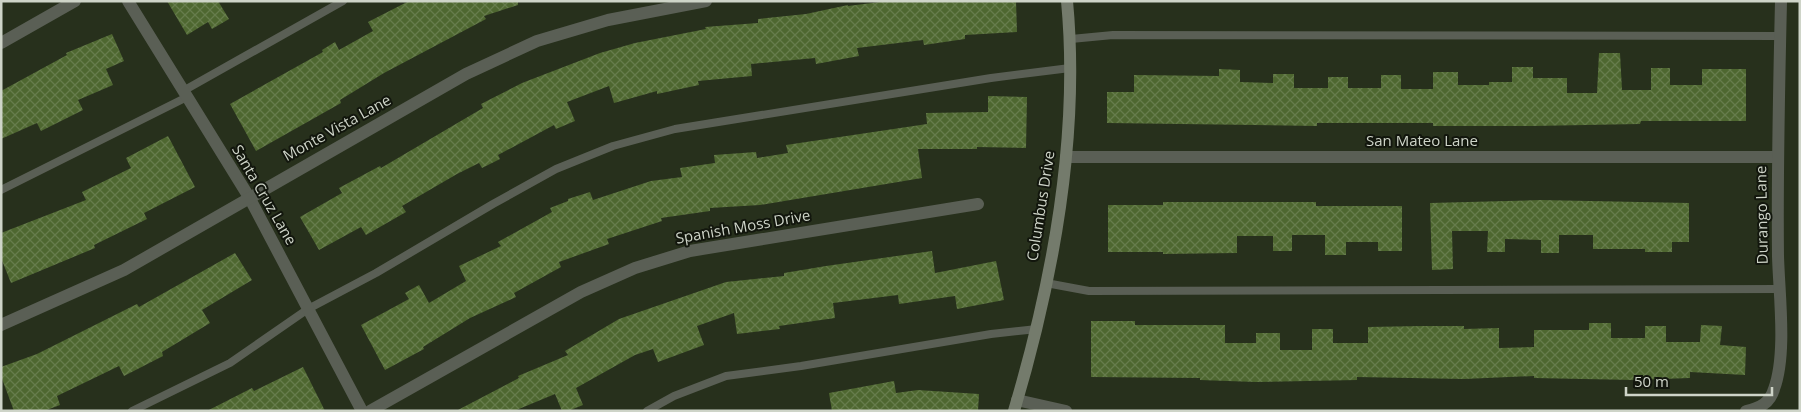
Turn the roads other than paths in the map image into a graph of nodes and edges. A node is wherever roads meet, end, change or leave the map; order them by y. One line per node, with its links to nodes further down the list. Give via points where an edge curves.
1 (76, 1): 9 (street)
2 (128, 1): 11 (street, Santa Cruz Lane)
3 (343, 1): 11 (lane)
4 (706, 1): 15 (street, Monte Vista Lane, via 608,20 537,41 466,74)
5 (1067, 1): 8 (street, Columbus Drive)
6 (1781, 1): 7 (street, Durango Lane)
7 (1780, 36): 8 (lane, via 1113,34); 13 (street, Durango Lane)
8 (1071, 39): 10 (street, Columbus Drive)
9 (1, 43)
10 (1070, 68): 12 (street, Columbus Drive); 19 (lane, via 675,129 612,146 556,169)
11 (185, 94): 14 (lane); 15 (street, Santa Cruz Lane)
12 (1066, 157): 13 (street, San Mateo Lane); 17 (street, Columbus Drive)
13 (1777, 157): 18 (street, Durango Lane)
14 (1, 190)
15 (248, 197): 19 (street, Santa Cruz Lane); 20 (street, Monte Vista Lane, via 124,270)
16 (978, 204): 25 (street, Spanish Moss Drive, via 690,251 635,268 580,292)
17 (1046, 283): 18 (lane, via 1089,291); 21 (street, Columbus Drive)
18 (1778, 289): 28 (street, Durango Lane, via 1780,351 1774,389 1769,401 1758,409)
19 (308, 309): 23 (lane, via 230,363); 24 (street, Santa Cruz Lane)
20 (1, 325)
21 (1037, 329): 22 (street, Columbus Drive); 26 (lane, via 726,376 674,396)
22 (1015, 405): 27 (street)
23 (132, 411)
24 (362, 411)
25 (370, 411)
26 (648, 411)
27 (1066, 411)
28 (1746, 411)

